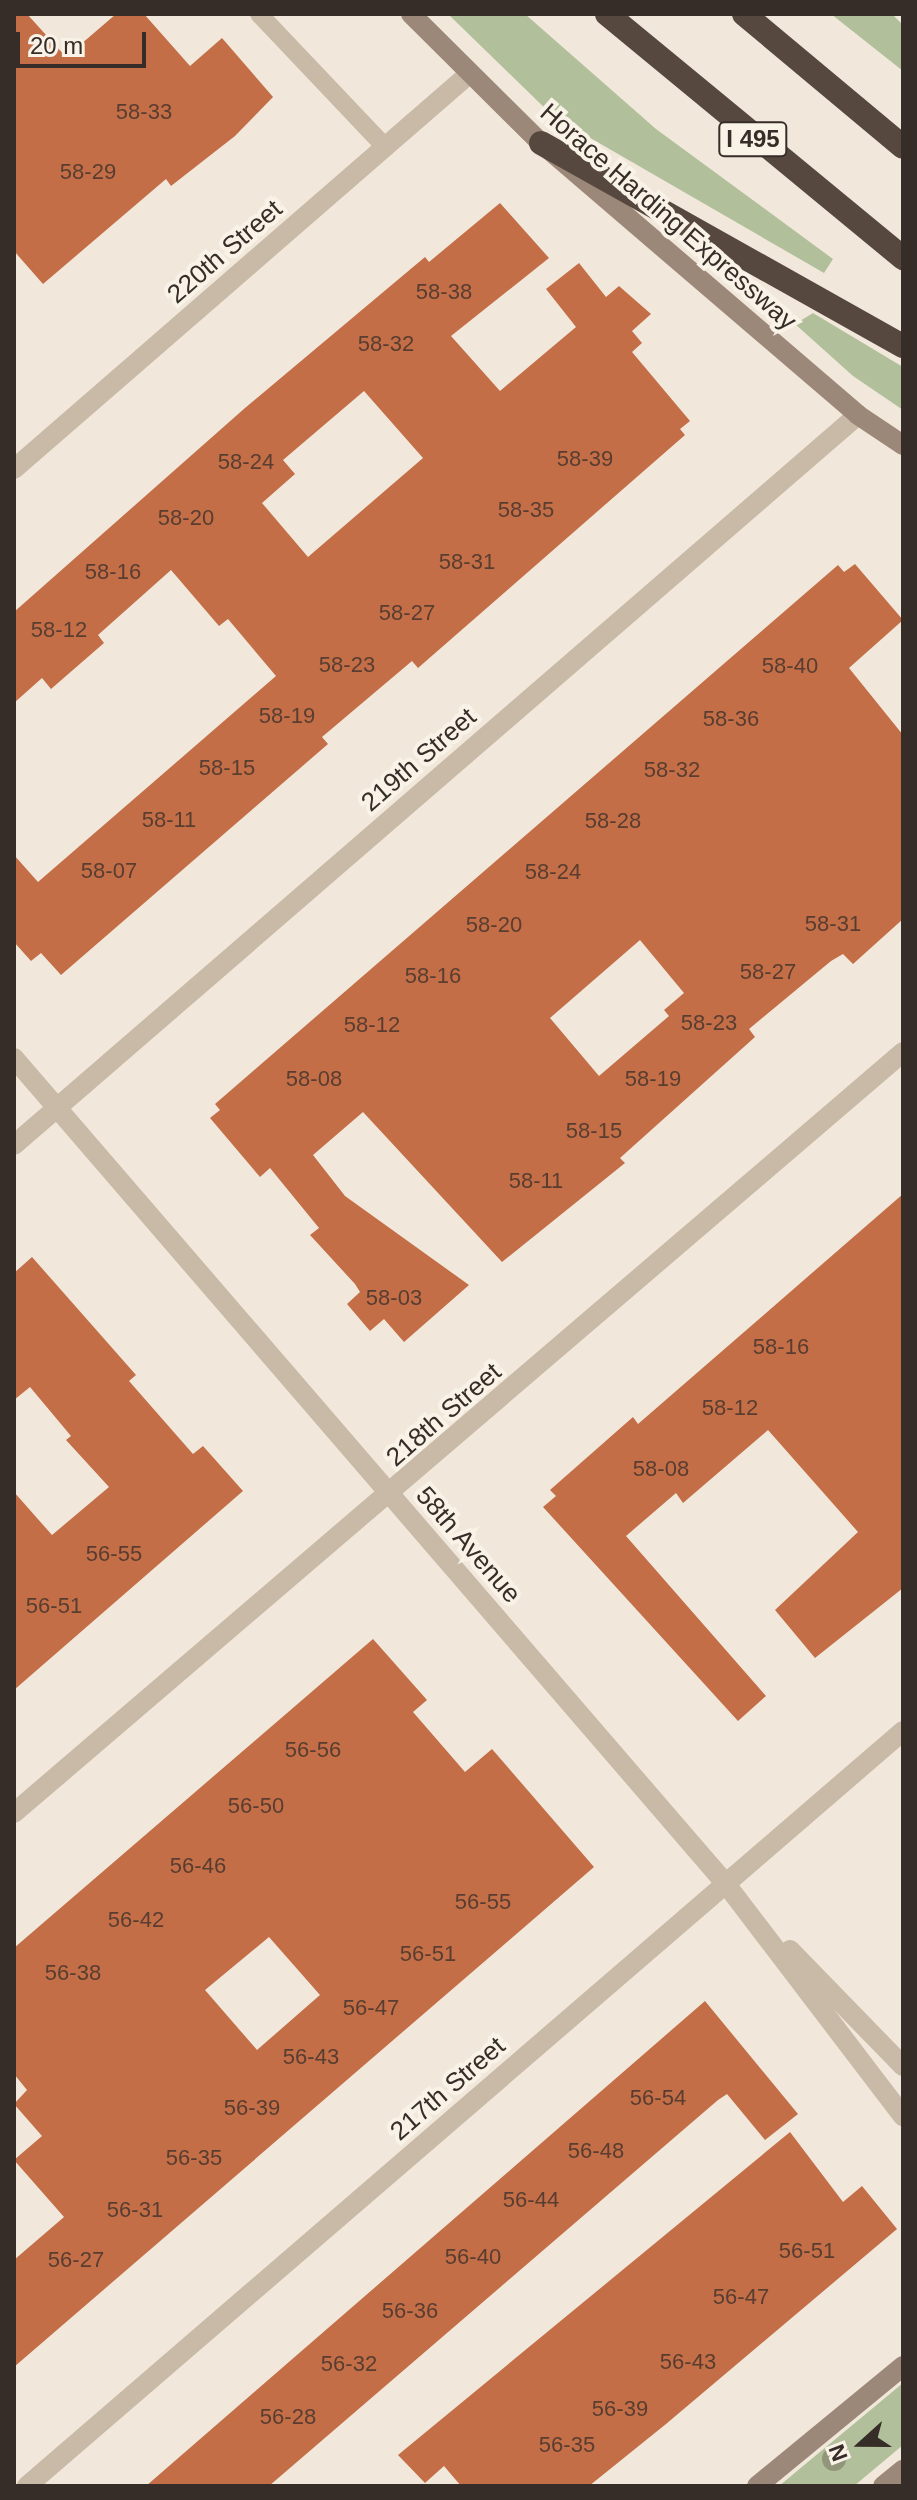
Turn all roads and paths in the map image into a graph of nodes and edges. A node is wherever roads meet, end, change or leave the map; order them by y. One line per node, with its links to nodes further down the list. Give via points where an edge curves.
1 (259, 14): 7 (lane)
2 (411, 14): 5 (main road, Horace Harding Expressway)
3 (607, 14): 9 (highway, I 495)
4 (744, 14): 8 (highway)
5 (469, 74): 6 (main road, Horace Harding Expressway); 7 (street, 220th Street)
6 (541, 143): 10 (highway); 11 (main road, Horace Harding Expressway)
7 (385, 147): 13 (street, 220th Street)
8 (903, 147)
9 (903, 258)
10 (903, 346)
11 (858, 415): 12 (main road, Horace Harding Expressway); 16 (street, 219th Street)
12 (903, 445)
13 (14, 469)
14 (903, 1052): 18 (street, 218th Street)
15 (14, 1058): 16 (street, 58th Avenue)
16 (57, 1108): 17 (street, 219th Street); 18 (street, 58th Avenue)
17 (14, 1145)
18 (391, 1495): 20 (street, 218th Street); 21 (street, 58th Avenue)
19 (903, 1731): 21 (street, 217th Street)
20 (14, 1813)
21 (726, 1884): 22 (street, 58th Avenue); 23 (street, 58th Avenue); 26 (street, 217th Street)
22 (903, 2066)
23 (903, 2116)
24 (903, 2366): 27 (main road)
25 (903, 2470): 28 (main road)
26 (27, 2486)
27 (757, 2486)
28 (883, 2486)

